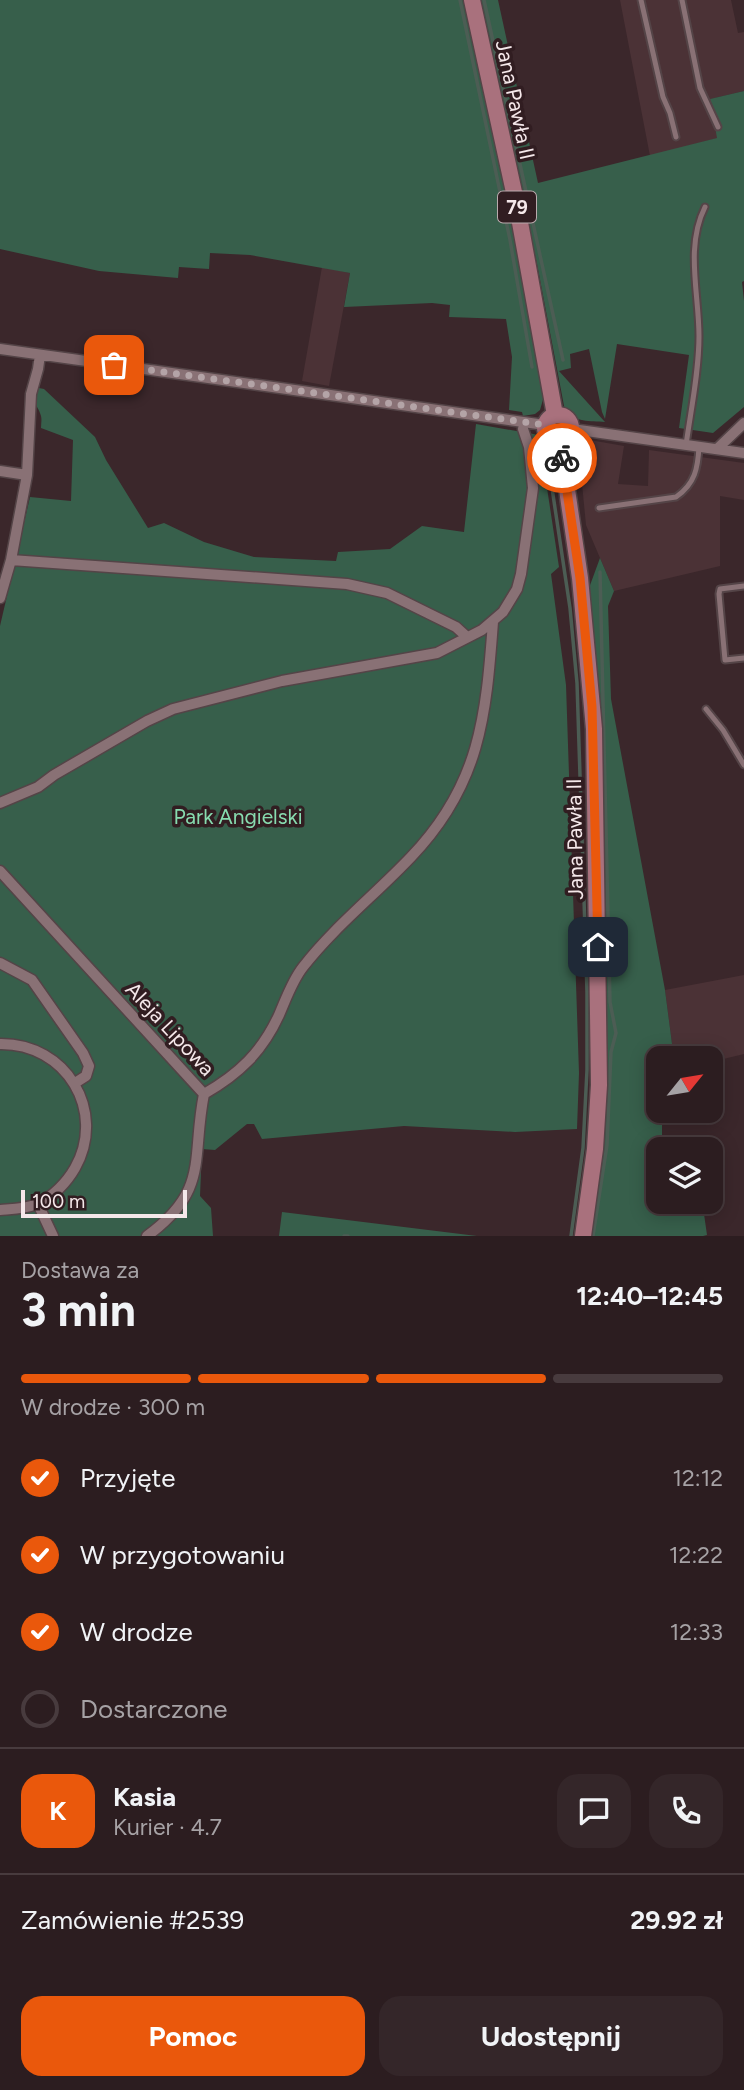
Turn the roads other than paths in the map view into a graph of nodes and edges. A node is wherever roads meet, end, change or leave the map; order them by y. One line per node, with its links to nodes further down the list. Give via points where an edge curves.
1 (472, 0): 9 (main road, Jana Pawła II / 79, via 517,206)
2 (641, 0): 5 (lane)
3 (682, 0): 4 (lane, via 699,88)
4 (718, 127)
5 (676, 137)
6 (705, 207): 14 (lane, via 694,240 699,338)
7 (0, 349): 8 (street)
8 (36, 352): 9 (street); 19 (street)
9 (550, 420): 12 (main road, via 565,416); 13 (main road, via 547,436)
10 (744, 423): 16 (street)
11 (523, 429): 24 (street, via 533,488 521,574 510,601)
12 (572, 429): 13 (main road); 14 (street)
13 (560, 442): 39 (main road, Jana Pawła II, via 580,578 594,729 599,1085)
14 (686, 444): 15 (street)
15 (699, 446): 16 (street); 20 (lane, via 696,475 676,497)
16 (717, 449): 17 (street)
17 (744, 453)
18 (0, 471): 19 (street)
19 (27, 475): 21 (street)
20 (599, 508)
21 (10, 559): 23 (street); 25 (street, via 347,584 387,593)
22 (744, 586): 26 (lane, via 719,589 726,660)
23 (0, 595)
24 (493, 622): 25 (street); 34 (street, via 476,748 455,801 411,857 305,965 254,1058)
25 (467, 637): 29 (street, via 436,653 282,681 173,709 38,787)
26 (744, 658)
27 (706, 709): 28 (lane)
28 (744, 765)
29 (0, 803)
30 (0, 871): 34 (street, Aleja Lipowa)
31 (0, 963): 33 (street, via 32,979 83,1054 89,1066 86,1076)
32 (0, 1044): 33 (street, via 43,1054)
33 (75, 1083): 35 (street, via 85,1112 85,1146 70,1177)
34 (204, 1094): 38 (street, Aleja Lipowa, via 189,1190 173,1214)
35 (38, 1204): 36 (street); 37 (street)
36 (0, 1210)
37 (53, 1236)
38 (148, 1236)
39 (583, 1236)

